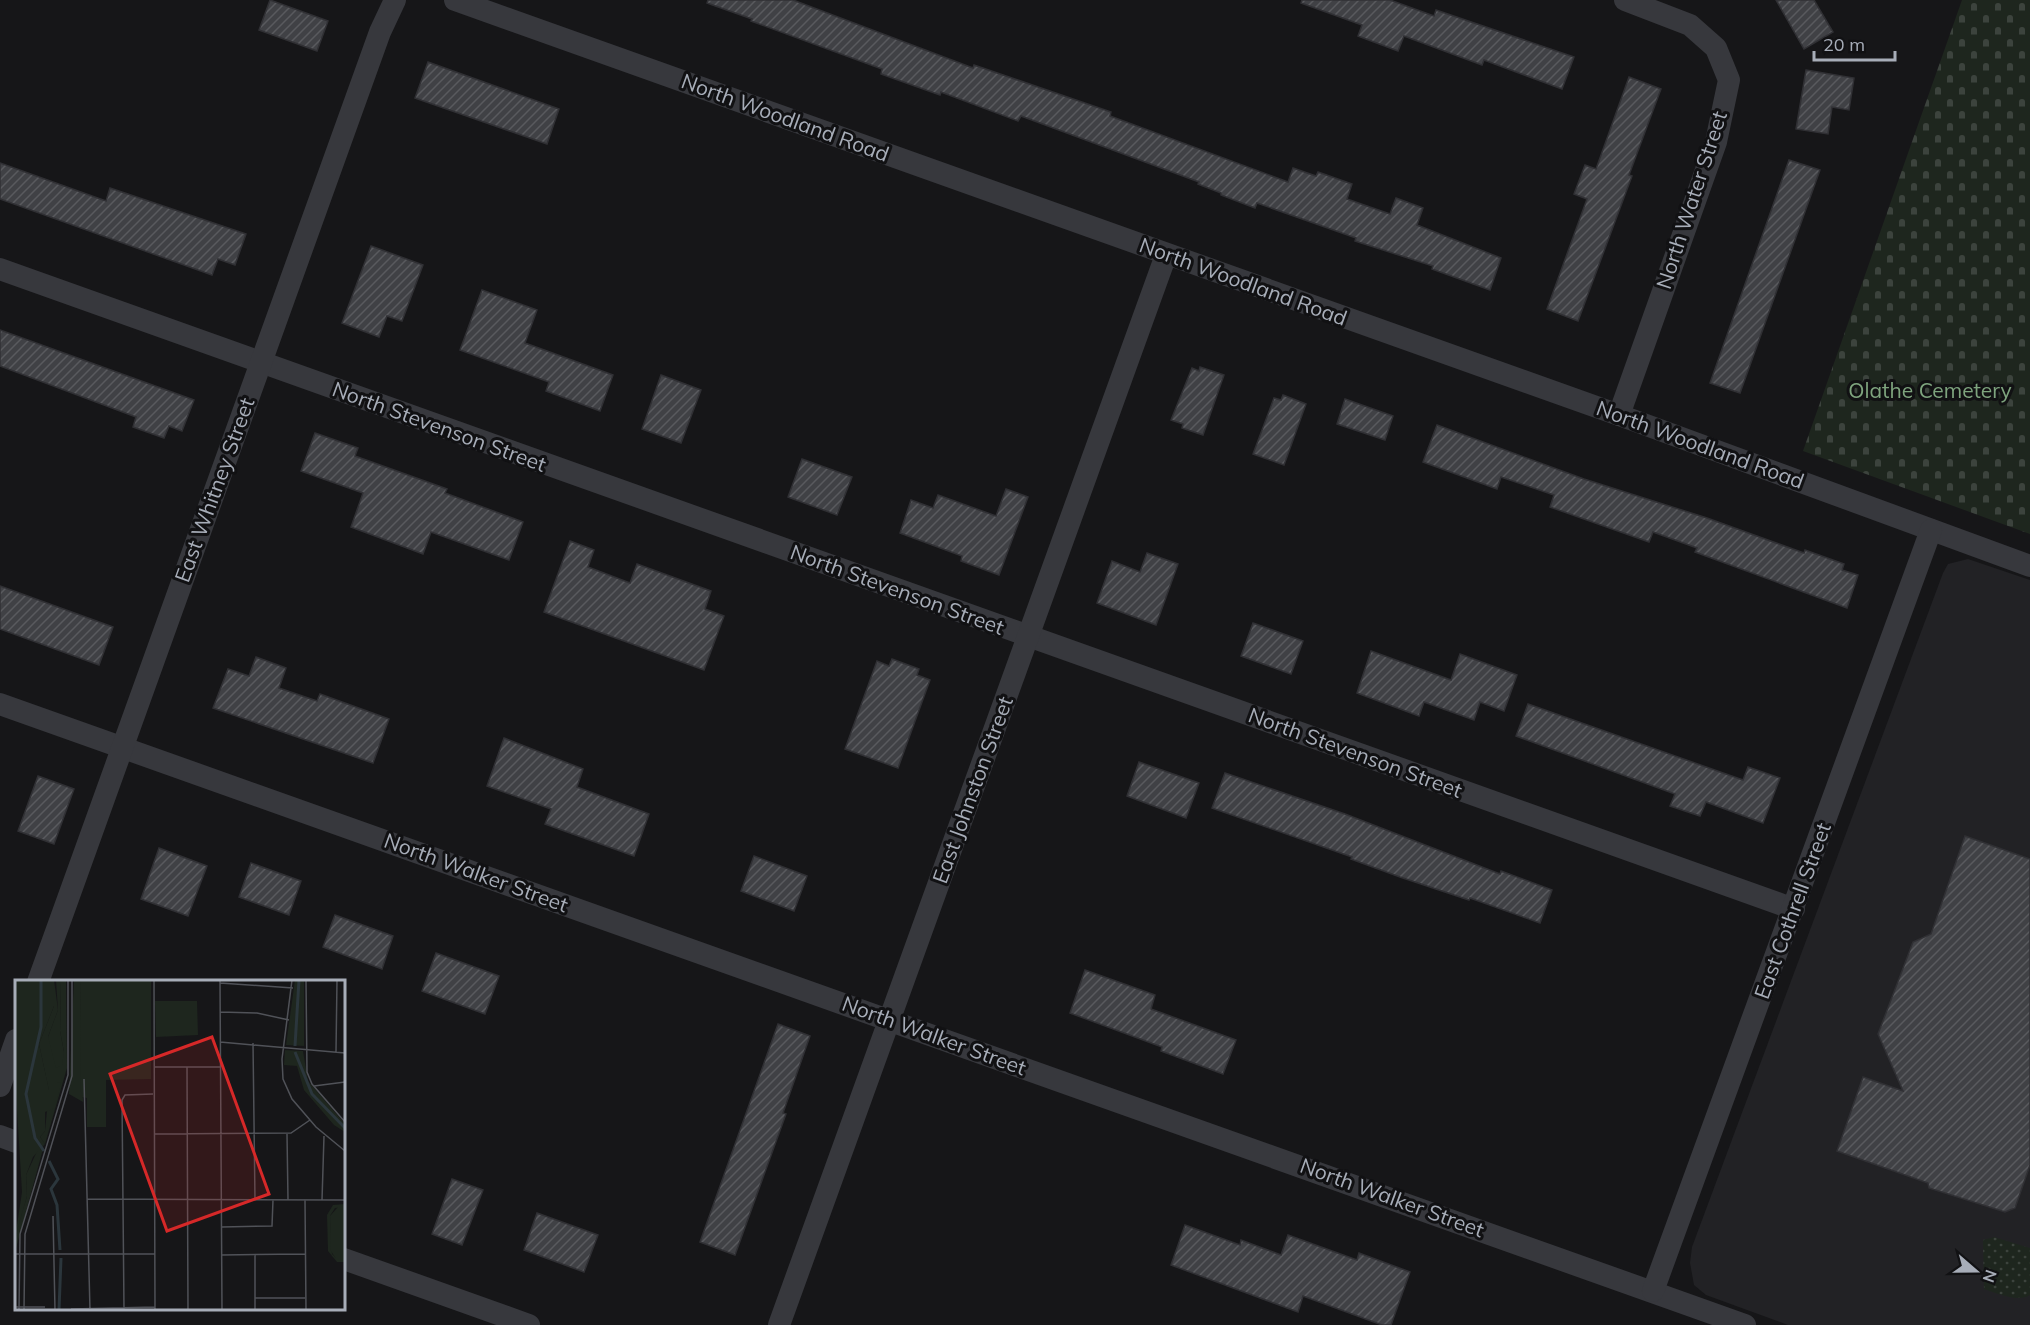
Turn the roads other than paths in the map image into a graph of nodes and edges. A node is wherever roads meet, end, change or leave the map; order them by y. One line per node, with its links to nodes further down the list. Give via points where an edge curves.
1 (395, 0): 6 (street, East Whitney Street)
2 (455, 0): 4 (street, North Woodland Road)
3 (1625, 0): 7 (street, North Water Street, via 1690,25 1716,48 1729,80 1716,142)
4 (1166, 255): 7 (street, North Woodland Road); 10 (street, East Johnston Street)
5 (0, 269): 6 (street, North Stevenson Street)
6 (261, 363): 10 (street, North Stevenson Street); 12 (street, East Whitney Street)
7 (1619, 416): 8 (street, North Woodland Road)
8 (1931, 530): 9 (street, North Woodland Road); 13 (street, East Cothrell Street)
9 (2030, 566)
10 (1028, 638): 13 (street, North Stevenson Street); 15 (street, East Johnston Street)
11 (0, 704): 12 (street, North Walker Street)
12 (122, 747): 14 (street, East Whitney Street); 15 (street, North Walker Street)
13 (1794, 909): 21 (street, East Cothrell Street)
14 (38, 980)
15 (889, 1020): 21 (street, North Walker Street); 23 (street, East Johnston Street)
16 (15, 1043): 17 (street)
17 (0, 1086)
18 (0, 1136): 19 (street)
19 (15, 1142)
20 (345, 1259): 22 (street)
21 (1653, 1291): 24 (street, North Walker Street)
22 (529, 1325)
23 (779, 1325)
24 (1745, 1325)

